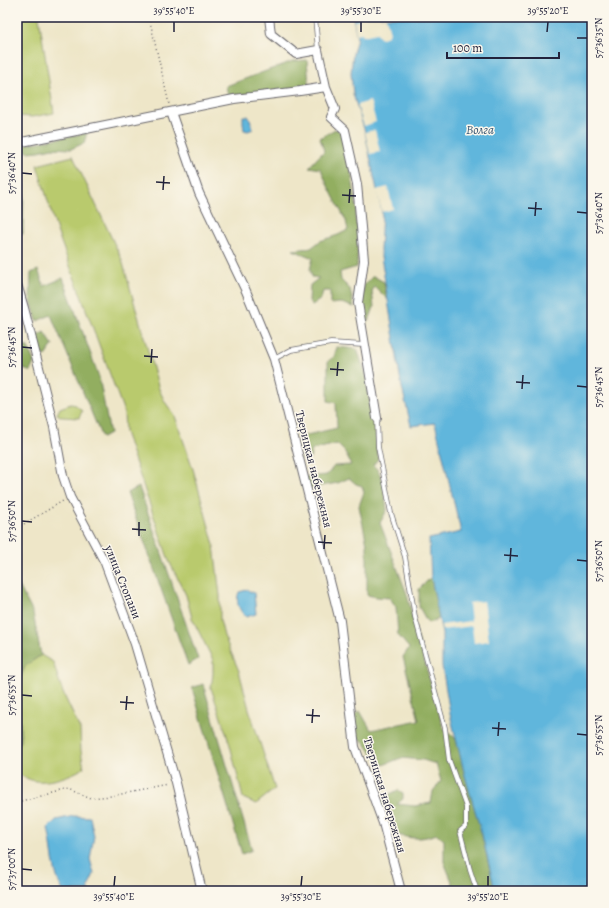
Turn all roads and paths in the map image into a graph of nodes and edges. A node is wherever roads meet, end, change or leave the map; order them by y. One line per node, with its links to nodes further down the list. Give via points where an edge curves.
1 (149, 17): 6 (path)
2 (269, 17): 4 (street, via 271,34 296,54)
3 (315, 17): 4 (lane)
4 (318, 50): 5 (street)
5 (326, 87): 6 (street, via 234,99); 9 (street, via 335,109 331,117 345,130 357,184 364,260 358,303)
6 (171, 112): 7 (street); 10 (street, Тверицкая набережная, via 198,193 246,291)
7 (17, 143)
8 (17, 284): 12 (street, улица Стопани)
9 (364, 345): 10 (lane, via 331,343 291,350); 11 (street)
10 (274, 359): 17 (street, Тверицкая набережная, via 340,621 355,747 384,823)
11 (377, 418): 18 (lane, via 378,447 390,513 404,556 415,617 445,728 449,760 466,807 466,826 460,831)
12 (70, 497): 13 (path); 14 (street, улица Стопани, via 105,563 135,644)
13 (17, 528)
14 (176, 783): 15 (path, via 91,798 69,789); 16 (street, улица Стопани)
15 (17, 801)
16 (202, 891)
17 (400, 891)
18 (477, 891)

